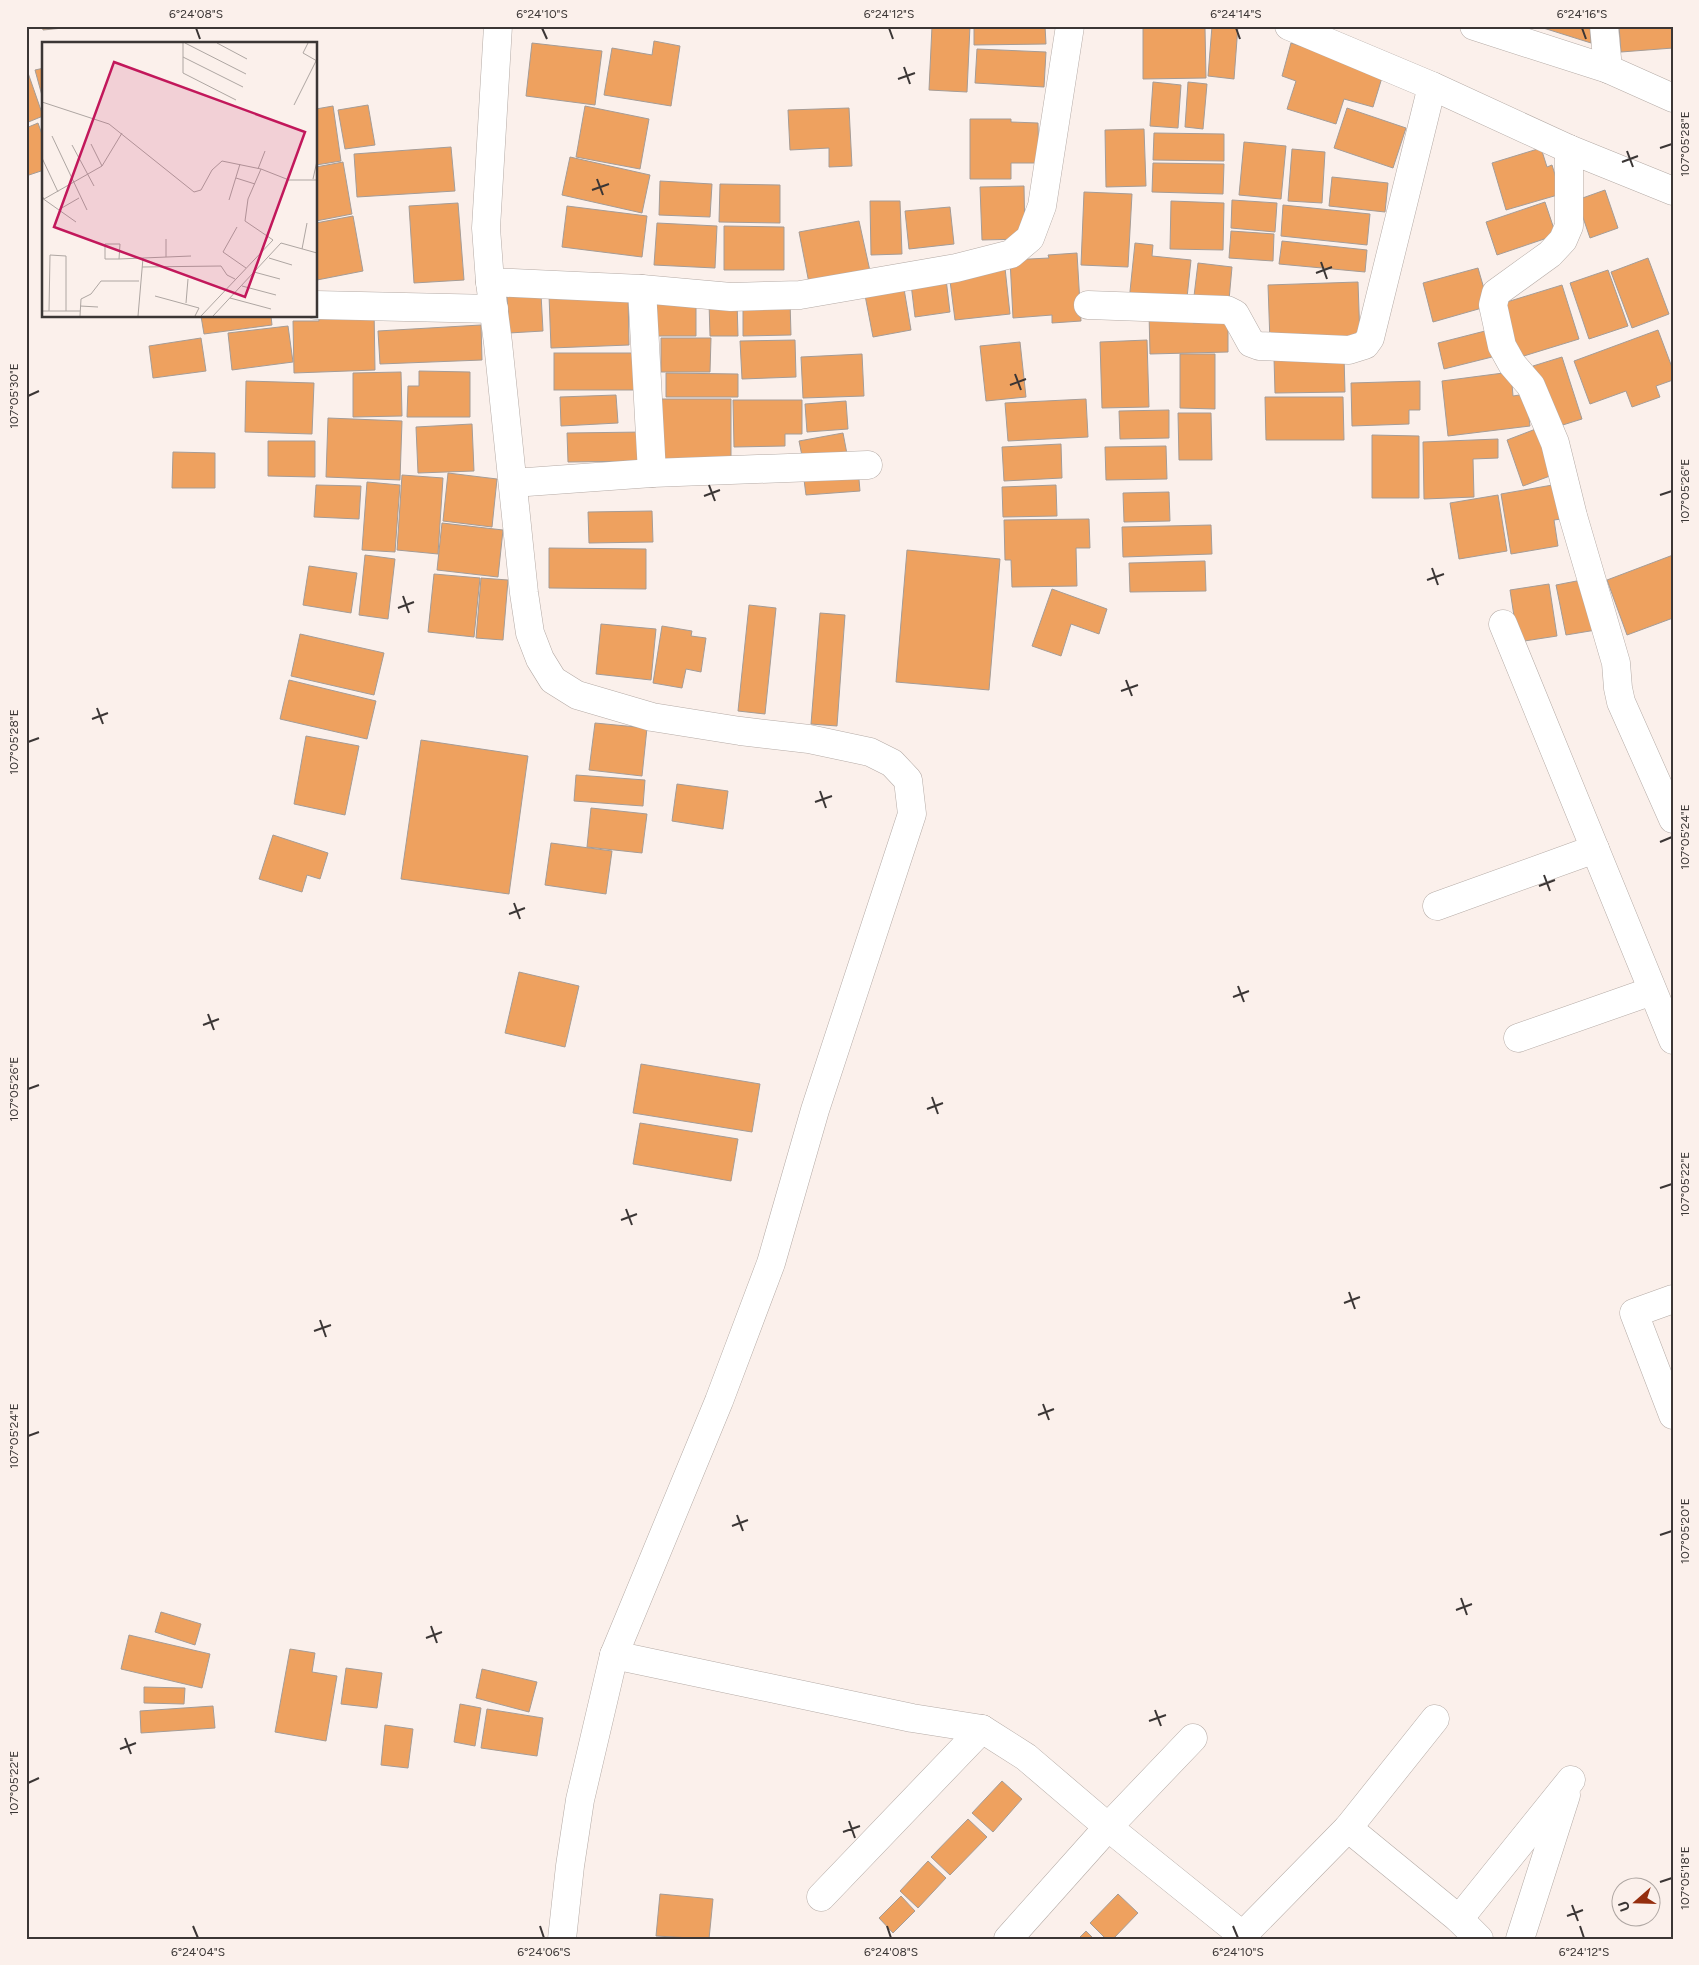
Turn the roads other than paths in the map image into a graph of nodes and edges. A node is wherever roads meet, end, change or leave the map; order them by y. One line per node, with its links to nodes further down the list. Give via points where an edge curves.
1 (498, 26): 11 (street, via 486,228)
2 (1070, 26): 12 (street, via 1042,206 1030,238 1011,254 956,268 800,295 731,297)
3 (1289, 26): 7 (street)
4 (1474, 26): 6 (street)
5 (1604, 26): 6 (street)
6 (1608, 69): 8 (street)
7 (1432, 86): 9 (street); 14 (street, via 1366,345 1349,350 1259,346 1251,343 1235,314 1227,310)
8 (1673, 98)
9 (1569, 149): 10 (street); 20 (street, via 1569,226 1563,240 1550,254 1496,293 1493,305 1496,325 1512,364 1531,386 1555,443 1616,663 1621,702)
10 (1673, 191)
11 (490, 282): 12 (street); 15 (street)
12 (642, 288): 17 (street)
13 (318, 305): 15 (street)
14 (1088, 305)
15 (494, 309): 18 (street)
16 (868, 465): 17 (street)
17 (652, 473): 18 (street)
18 (513, 483): 28 (street, via 530,632 540,659 553,680 577,695 652,717 740,732 809,739 870,752 892,763 908,780 912,814 815,1110 771,1262 719,1401)
19 (1503, 624): 21 (street)
20 (1673, 819)
21 (1595, 849): 22 (street); 23 (street)
22 (1437, 906)
23 (1652, 990): 24 (street); 25 (street)
24 (1518, 1038)
25 (1673, 1040)
26 (1673, 1299): 27 (street, via 1634,1312)
27 (1673, 1415)
28 (614, 1656): 30 (street, via 829,1702); 37 (street, via 580,1800)
29 (1435, 1719): 33 (street)
30 (982, 1729): 32 (street, via 1026,1756); 34 (street)
31 (1193, 1738): 32 (street)
32 (1108, 1827): 36 (street); 38 (street)
33 (1348, 1828): 35 (street); 36 (street)
34 (821, 1897)
35 (1458, 1919): 39 (street); 40 (street, via 1571,1780)
36 (1243, 1937)
37 (562, 1939)
38 (1008, 1939)
39 (1479, 1939)
40 (1520, 1939)

